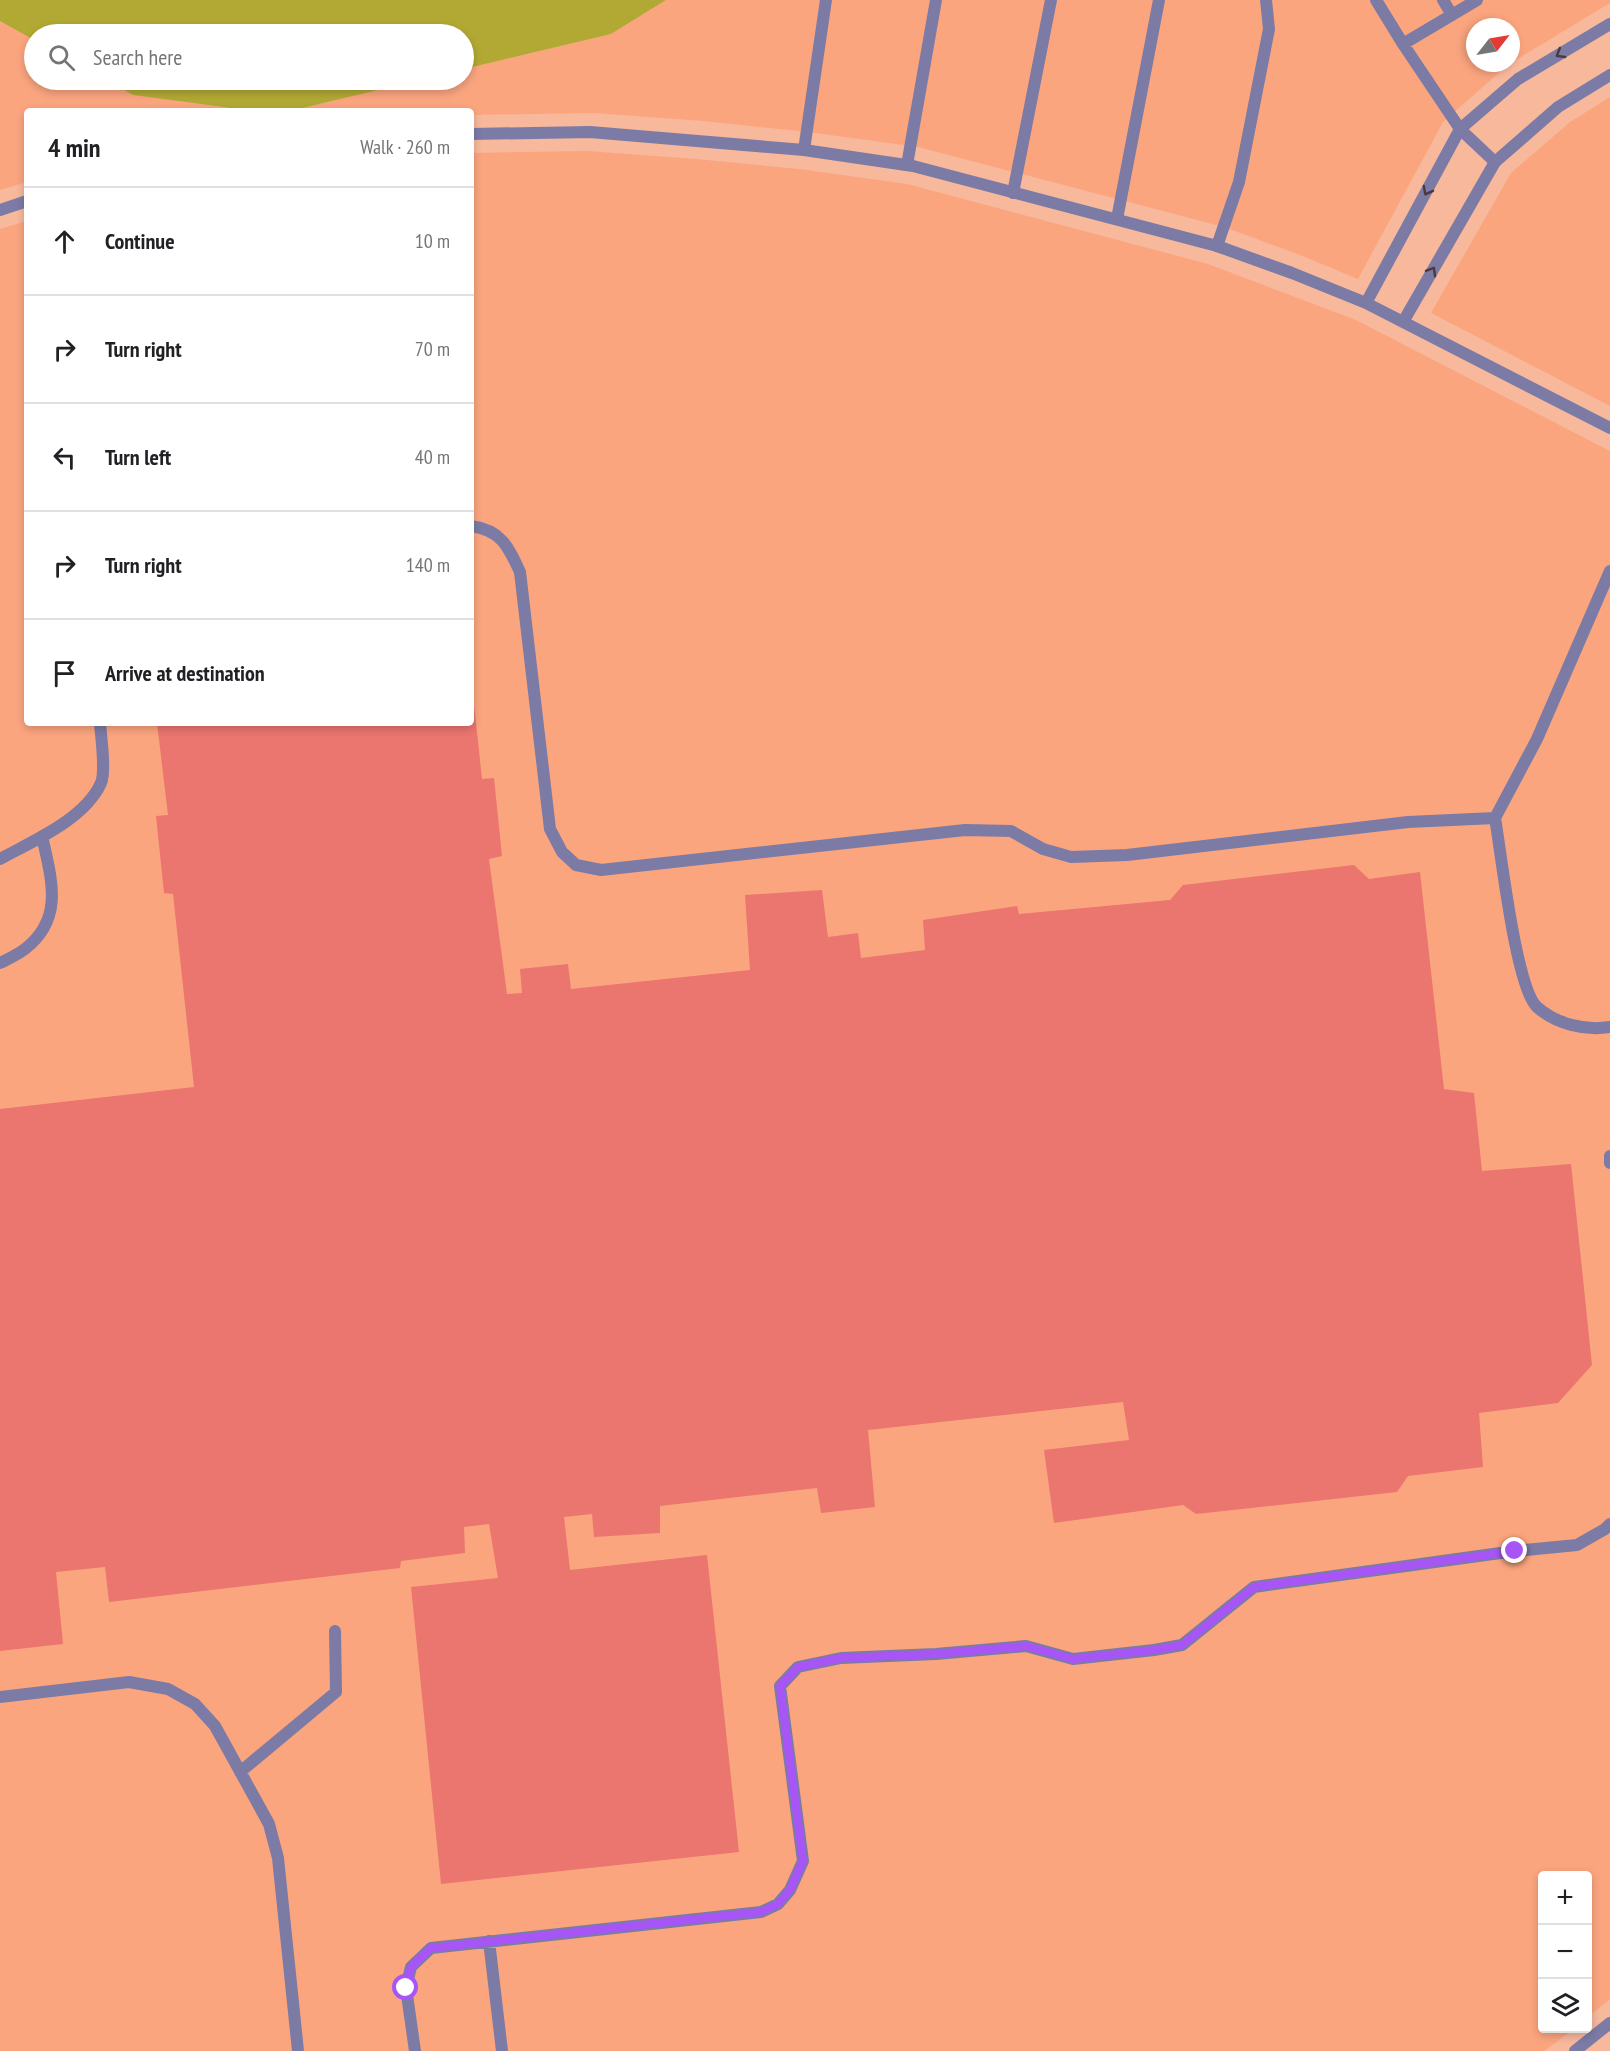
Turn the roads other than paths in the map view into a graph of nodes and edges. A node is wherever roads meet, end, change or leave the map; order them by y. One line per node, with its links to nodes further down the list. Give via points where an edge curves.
1 (826, 0): 15 (street)
2 (936, 0): 17 (street)
3 (1051, 0): 18 (street)
4 (1159, 0): 21 (street)
5 (1266, 0): 22 (street, via 1269,29 1239,182)
6 (1376, 0): 11 (street)
7 (1443, 0): 9 (street)
8 (1477, 0): 9 (street)
9 (1452, 15): 11 (street)
10 (1610, 24): 13 (street, one-way to 13, via 1518,79)
11 (1403, 44): 13 (street)
12 (1610, 75): 16 (street, via 1558,106)
13 (1460, 129): 16 (street); 23 (street, one-way to 23)
14 (474, 134): 15 (street, via 590,132)
15 (804, 150): 17 (street)
16 (1495, 162): 24 (street, one-way to 16)
17 (907, 165): 18 (street)
18 (1013, 192): 21 (street)
19 (24, 202): 20 (street)
20 (0, 210)
21 (1117, 219): 22 (street)
22 (1217, 246): 23 (street)
23 (1366, 303): 24 (street)
24 (1404, 322): 25 (street)
25 (1610, 428)
26 (474, 526): 29 (street, via 488,528 499,536 520,572 550,829 562,852 576,865 601,870 965,830 1011,831 1043,849 1071,857 1127,855 1408,822)
27 (1610, 571): 29 (street, via 1537,739)
28 (100, 726): 30 (street, via 102,781 84,808)
29 (1495, 818): 33 (street, via 1523,981 1535,1006 1562,1023 1596,1029)
30 (42, 836): 31 (street); 32 (street, via 54,895 44,930 24,949)
31 (0, 860)
32 (0, 963)
33 (1610, 1027)
34 (1610, 1155): 35 (street)
35 (1610, 1163)
36 (1610, 1524): 40 (street, via 1577,1545 1254,1587 1182,1645 1154,1650 1073,1659 1026,1646 841,1658 798,1667 780,1686 803,1861 790,1890 778,1904 761,1912)
37 (335, 1631): 39 (street, via 336,1692)
38 (0, 1697): 39 (street, via 129,1682 168,1689 195,1704 215,1726)
39 (240, 1772): 42 (street, via 269,1824 278,1858)
40 (489, 1941): 43 (street, via 431,1948 411,1967 406,1988); 44 (street)
41 (1610, 2023): 45 (street)
42 (298, 2051)
43 (415, 2051)
44 (502, 2051)
45 (1575, 2051)

